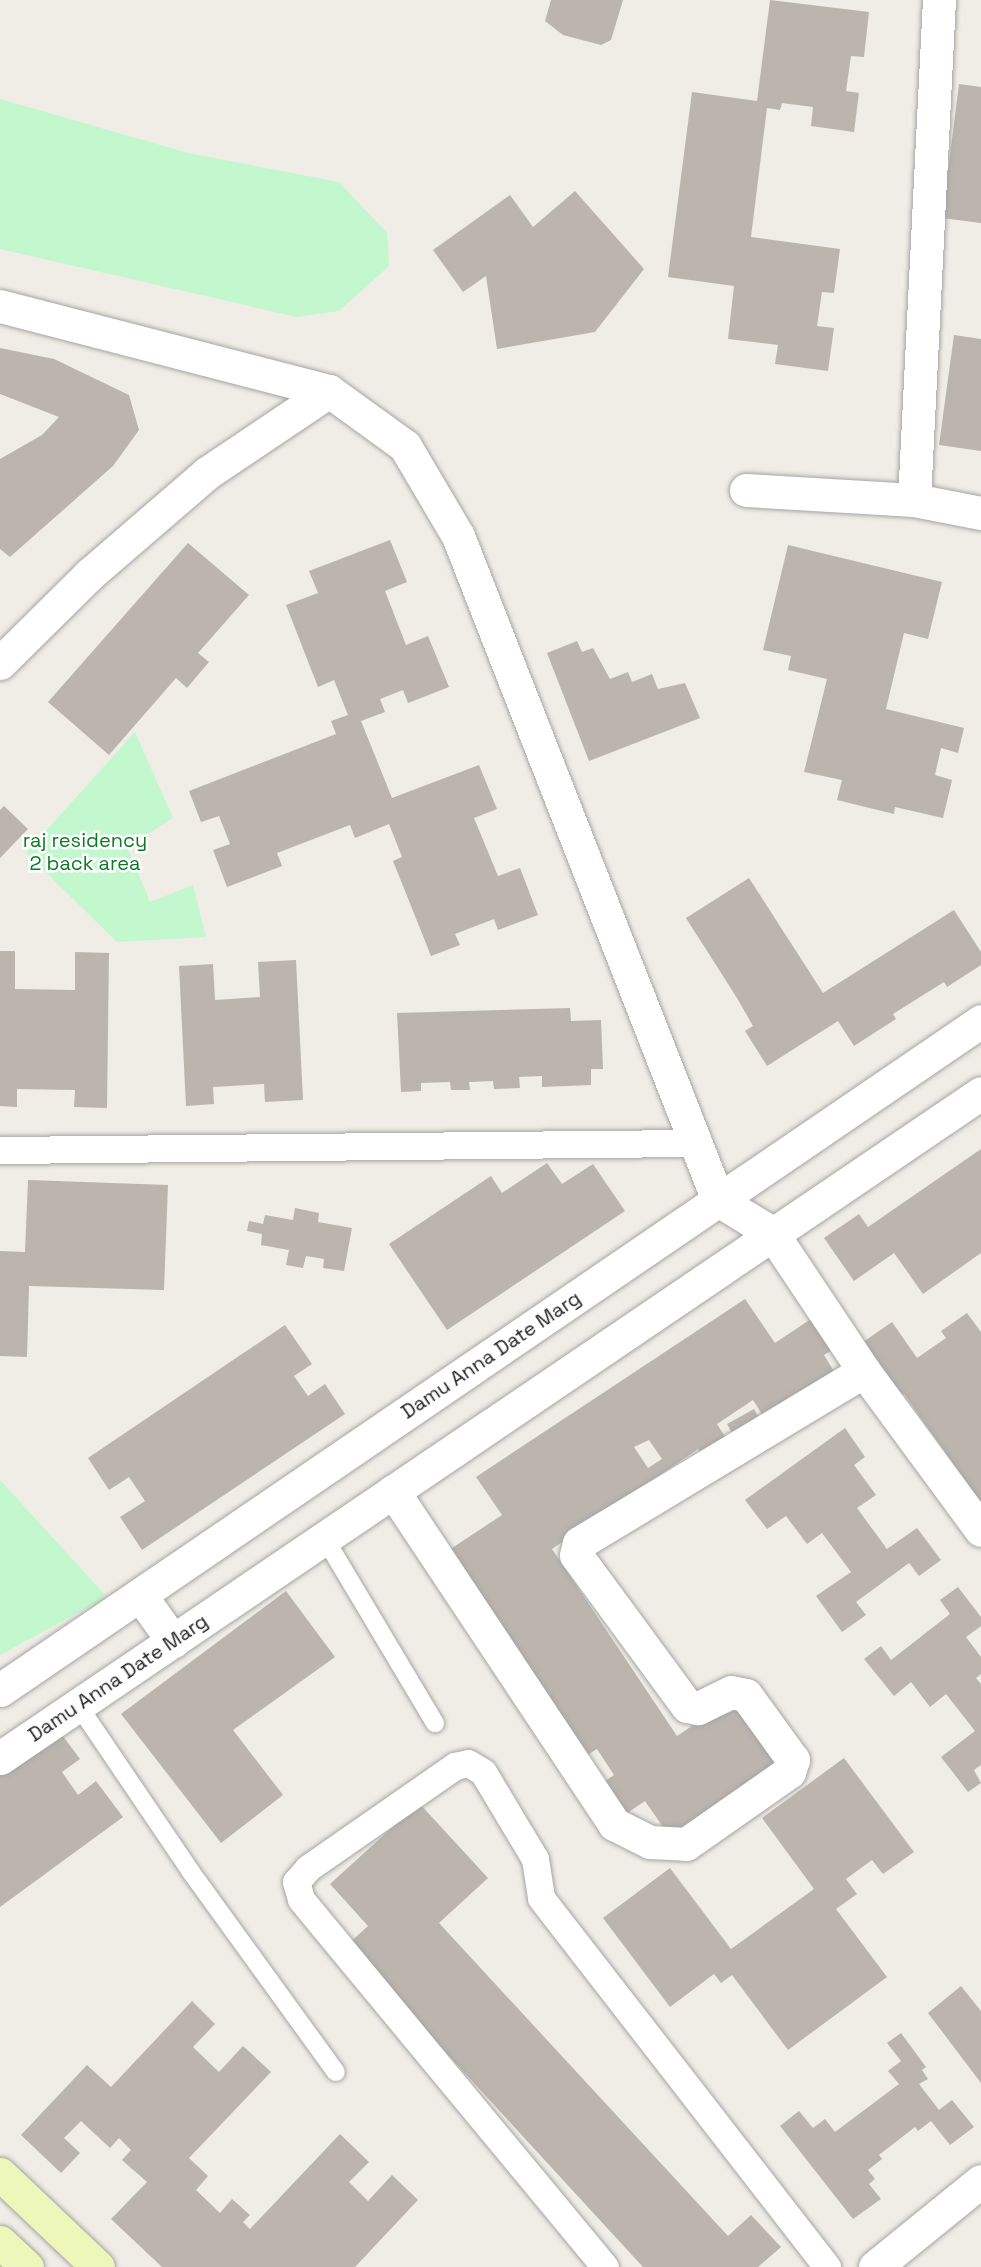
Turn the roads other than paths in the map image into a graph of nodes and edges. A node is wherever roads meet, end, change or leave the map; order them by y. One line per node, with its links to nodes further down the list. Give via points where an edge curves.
1 (939, 0): 5 (street)
2 (0, 306): 3 (street)
3 (329, 391): 7 (street, via 207,473 90,574); 10 (street, via 405,446 458,536)
4 (746, 490): 5 (street)
5 (914, 500): 6 (street)
6 (981, 513)
7 (0, 663)
8 (981, 1021): 12 (street, Damu Anna Date Marg)
9 (981, 1093): 13 (street, Damu Anna Date Marg)
10 (696, 1143): 11 (street); 12 (street)
11 (0, 1150)
12 (718, 1200): 13 (street); 18 (street, Damu Anna Date Marg)
13 (772, 1233): 14 (street); 15 (street, Damu Anna Date Marg)
14 (864, 1371): 15 (street, via 579,1543 576,1555 687,1706 698,1708 731,1692 746,1695 793,1760 789,1772 686,1844 650,1842 614,1824); 16 (street)
15 (393, 1491): 17 (street, Damu Anna Date Marg)
16 (981, 1530)
17 (324, 1537): 19 (street, Damu Anna Date Marg); 22 (lane)
18 (140, 1595): 19 (street); 20 (street, Damu Anna Date Marg)
19 (173, 1641): 21 (street, Damu Anna Date Marg)
20 (0, 1690)
21 (78, 1706): 23 (street, Damu Anna Date Marg); 24 (lane, via 191,1872)
22 (435, 1723)
23 (0, 1758)
24 (336, 2072)
25 (0, 2174): 29 (main road)
26 (981, 2181): 32 (street)
27 (0, 2242): 28 (main road)
28 (27, 2267)
29 (98, 2267)
30 (605, 2267): 31 (street, via 301,1899 296,1882 308,1868 455,1766 468,1763 483,1772 535,1859 541,1898)
31 (827, 2267)
32 (874, 2267)

